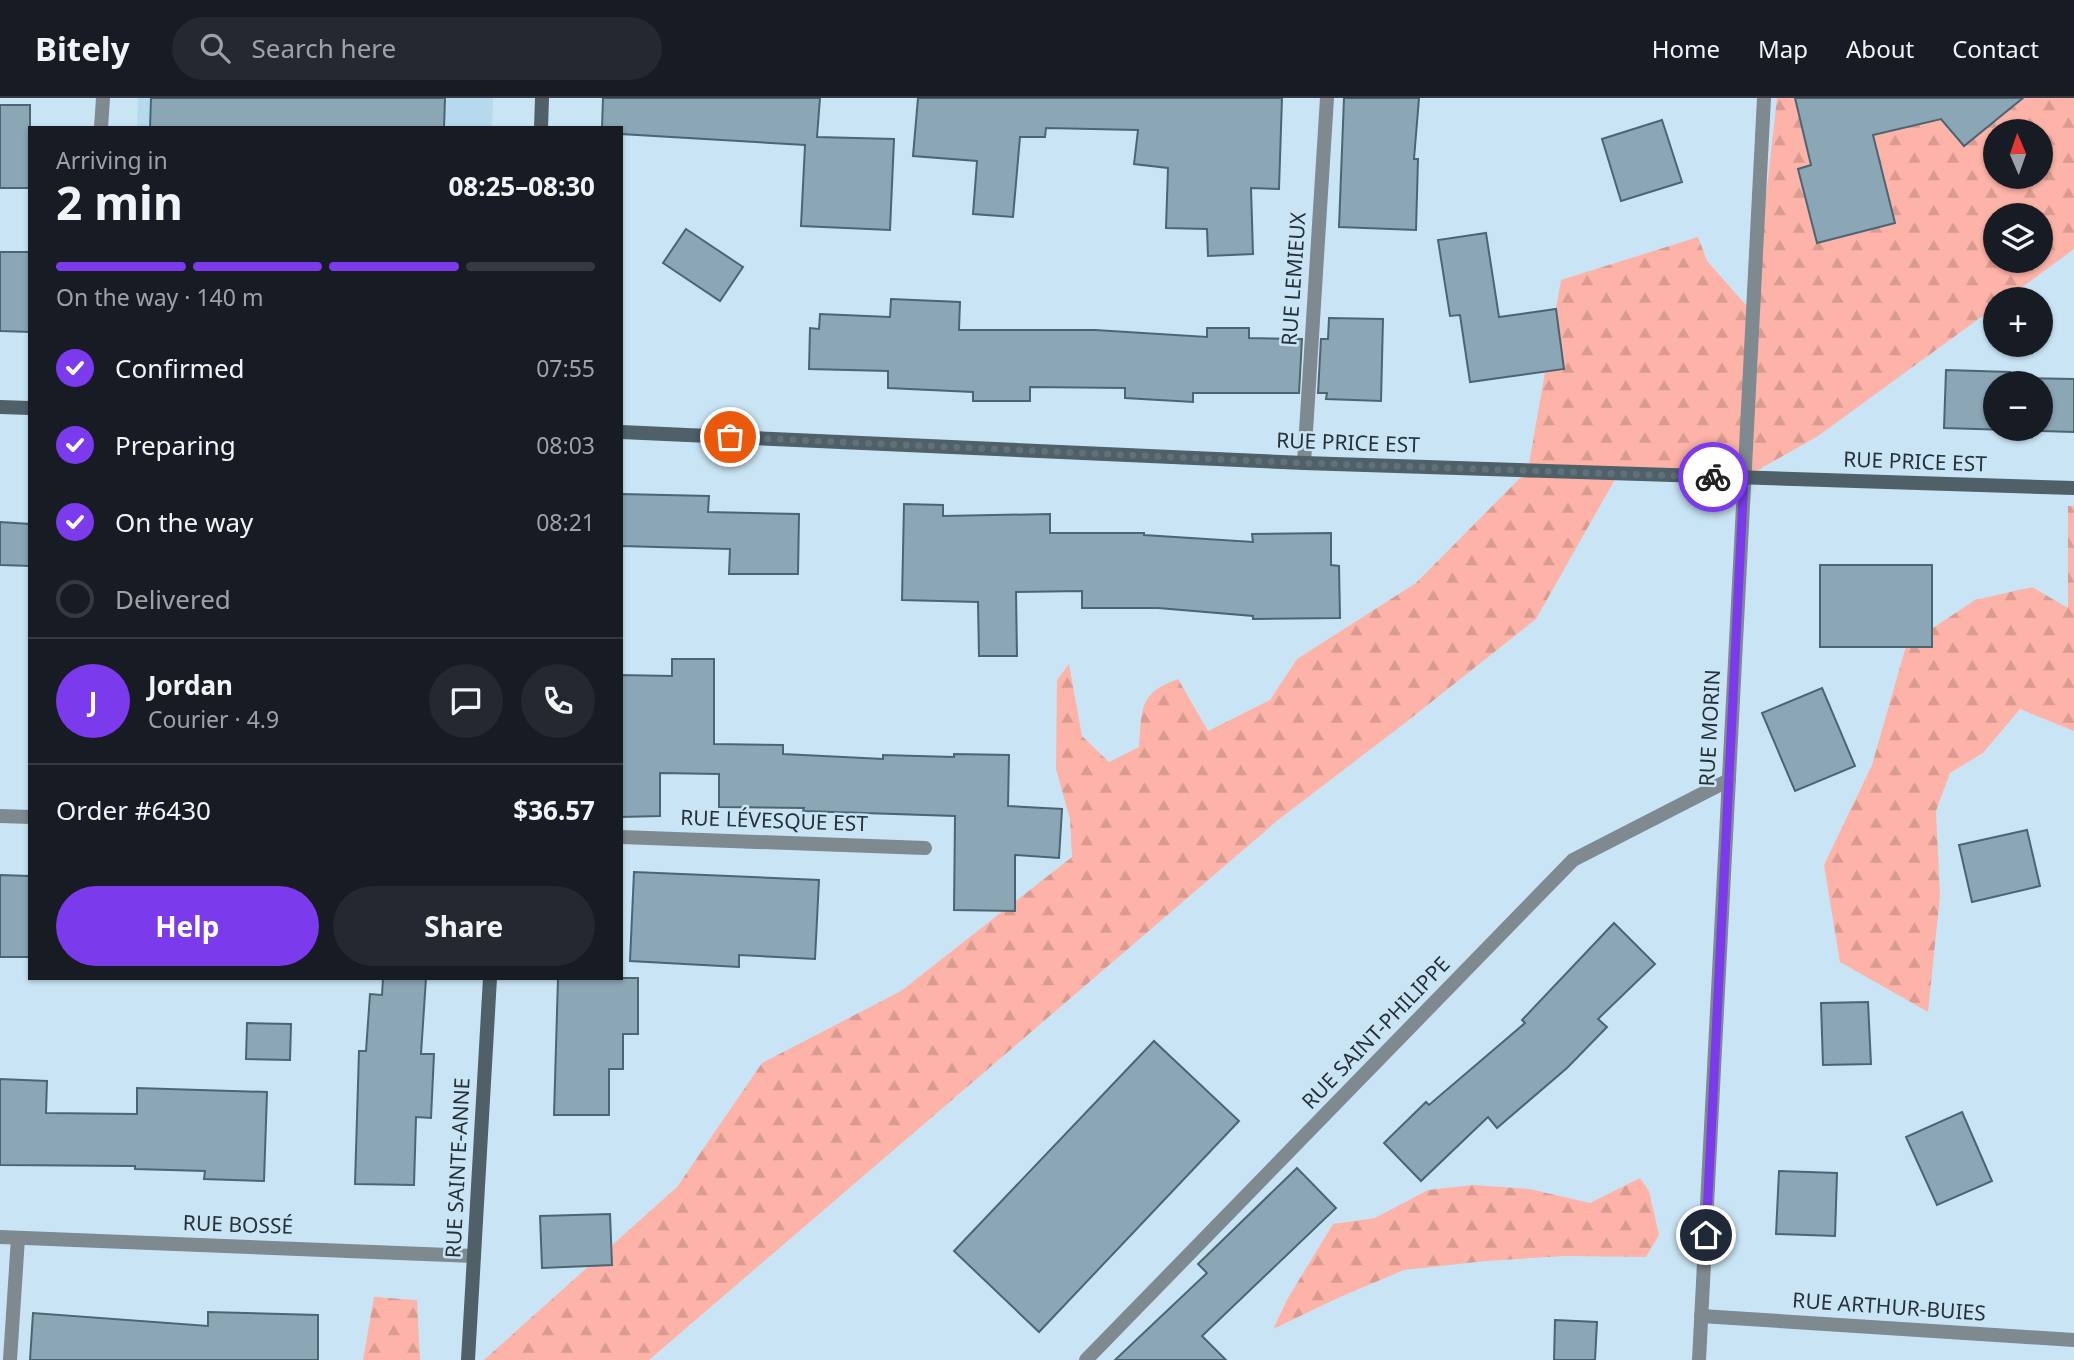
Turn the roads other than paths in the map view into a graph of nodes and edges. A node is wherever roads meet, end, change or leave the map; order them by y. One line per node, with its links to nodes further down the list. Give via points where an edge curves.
1 (103, 98): 5 (street)
2 (542, 98): 6 (street)
3 (1327, 98): 10 (street, RUE LEMIEUX)
4 (1764, 98): 11 (street, RUE MORIN)
5 (101, 126)
6 (541, 126)
7 (0, 407): 8 (street)
8 (28, 408)
9 (623, 432): 10 (street, RUE PRICE EST)
10 (1304, 463): 11 (street, RUE PRICE EST)
11 (1744, 478): 12 (street, RUE PRICE EST); 13 (street, RUE MORIN)
12 (2074, 488)
13 (1729, 780): 22 (street, RUE MORIN); 26 (street, RUE SAINT-PHILIPPE, via 1573,860)
14 (0, 816): 15 (street)
15 (28, 817)
16 (623, 837): 17 (street, RUE LÉVESQUE EST)
17 (925, 848)
18 (490, 980): 21 (street, RUE SAINTE-ANNE)
19 (0, 1237): 20 (street, RUE BOSSÉ)
20 (18, 1238): 21 (street, RUE BOSSÉ); 24 (street)
21 (474, 1256): 25 (street, RUE SAINTE-ANNE)
22 (1701, 1316): 23 (street, RUE ARTHUR-BUIES); 27 (street, RUE MORIN)
23 (2074, 1340)
24 (10, 1360)
25 (468, 1360)
26 (1086, 1360)
27 (1699, 1360)

